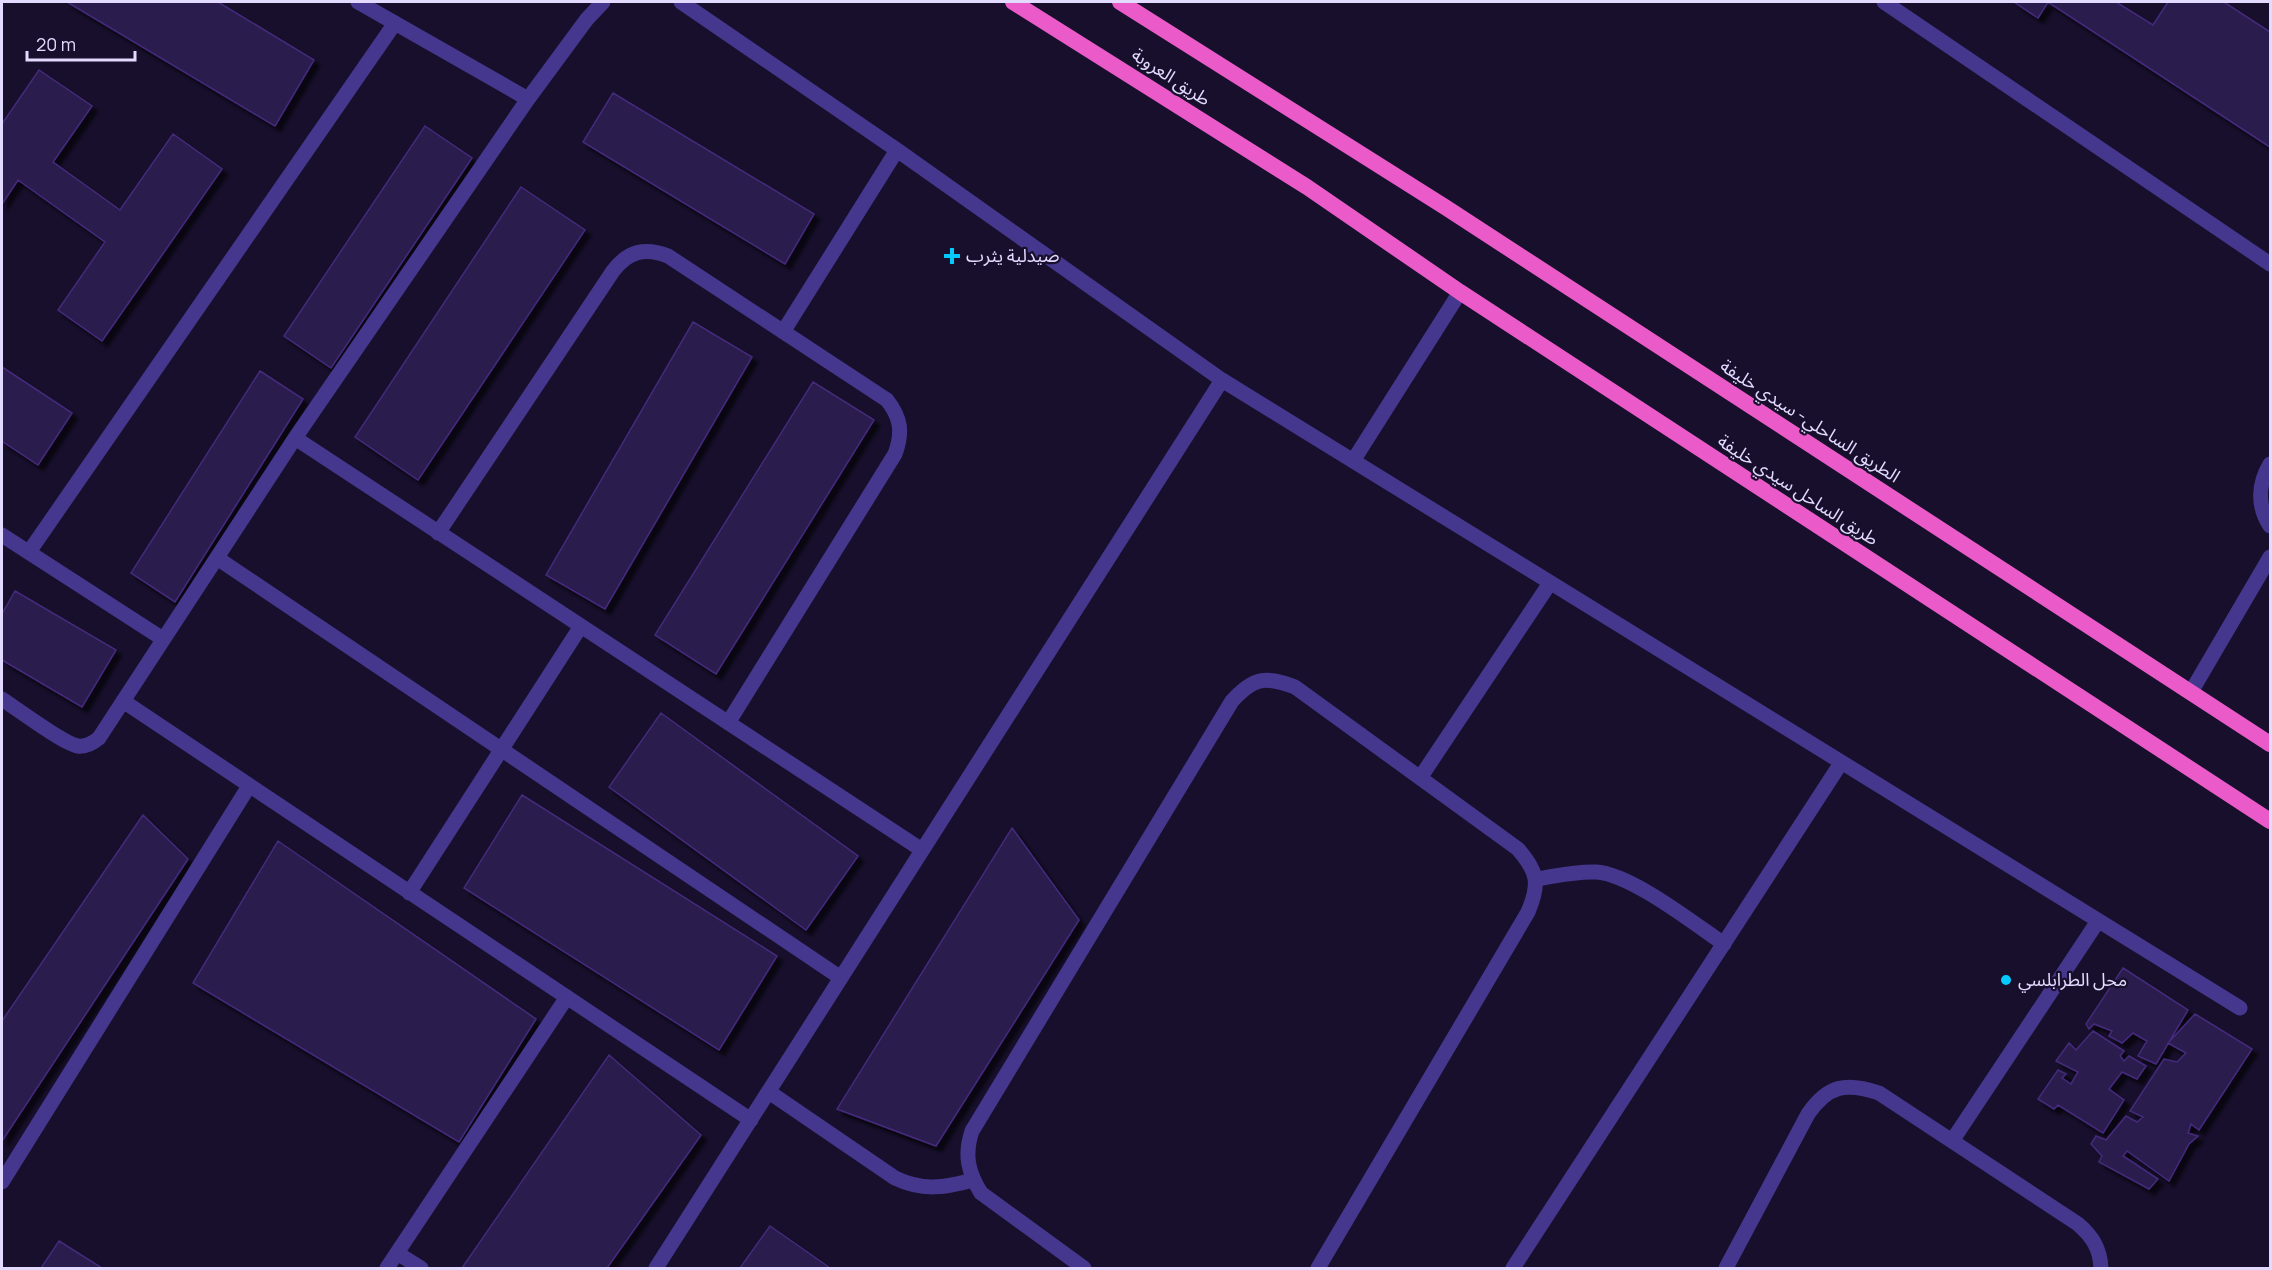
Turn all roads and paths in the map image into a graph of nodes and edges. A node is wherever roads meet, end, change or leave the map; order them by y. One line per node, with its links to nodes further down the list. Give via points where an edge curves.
1 (358, 2): 7 (street)
2 (603, 2): 8 (street, via 586,19)
3 (681, 2): 10 (street)
4 (1013, 2): 11 (highway, طريق العروبة)
5 (1120, 2): 9 (highway, طريق العروبة)
6 (1884, 2): 12 (street)
7 (395, 23): 8 (street); 22 (street)
8 (528, 99): 16 (street)
9 (1328, 133): 28 (highway, الطريق الساحلي- سيدي خليفة)
10 (897, 150): 14 (street); 15 (street)
11 (1307, 188): 13 (highway, طريق الساحل سيدي خليفة)
12 (2271, 264)
13 (1460, 292): 17 (street); 37 (highway, طريق الساحل سيدي خليفة)
14 (783, 332): 20 (street, via 668,256 644,250 632,254 613,271); 31 (street, via 887,400 896,412 900,440)
15 (1222, 380): 17 (street); 38 (street)
16 (294, 438): 20 (street); 24 (street)
17 (1353, 461): 25 (street)
18 (2271, 464): 19 (street, via 2260,493 2265,518)
19 (2271, 526)
20 (438, 533): 26 (street)
21 (2, 535): 22 (street)
22 (28, 552): 27 (street)
23 (2271, 557): 28 (street)
24 (217, 558): 27 (street); 33 (street)
25 (1550, 583): 34 (street); 35 (street)
26 (581, 626): 31 (street); 33 (street)
27 (163, 639): 30 (street)
28 (2191, 692): 32 (highway, الطريق الساحلي- سيدي خليفة)
29 (2, 699): 30 (street, via 78,746 99,738)
30 (123, 702): 36 (street)
31 (728, 723): 38 (street)
32 (2271, 744)
33 (501, 750): 40 (street); 43 (street)
34 (1841, 763): 41 (street); 42 (street)
35 (1420, 778): 39 (street, via 1518,849); 49 (street, via 1295,687 1275,680 1258,681 1244,688 1232,701 972,1131 967,1163)
36 (249, 786): 40 (street); 50 (street)
37 (2271, 821)
38 (922, 850): 43 (street)
39 (1537, 879): 42 (street, via 1598,872 1626,879); 56 (street, via 1528,912)
40 (410, 892): 44 (street)
41 (2098, 921): 45 (street); 48 (street)
42 (1724, 944): 57 (street)
43 (841, 978): 46 (street)
44 (567, 998): 47 (street); 51 (street)
45 (2240, 1008)
46 (768, 1092): 47 (street); 49 (street, via 909,1185 945,1187)
47 (751, 1120): 54 (street)
48 (1952, 1141): 58 (street, via 1879,1094 1857,1086 1835,1089 1818,1099 1808,1114); 59 (street, via 2091,1235)
49 (973, 1180): 55 (street, via 981,1193)
50 (2, 1182)
51 (397, 1253): 52 (street); 53 (street)
52 (387, 1269)
53 (421, 1269)
54 (656, 1269)
55 (1084, 1269)
56 (1318, 1269)
57 (1513, 1269)
58 (1726, 1269)
59 (2101, 1269)

